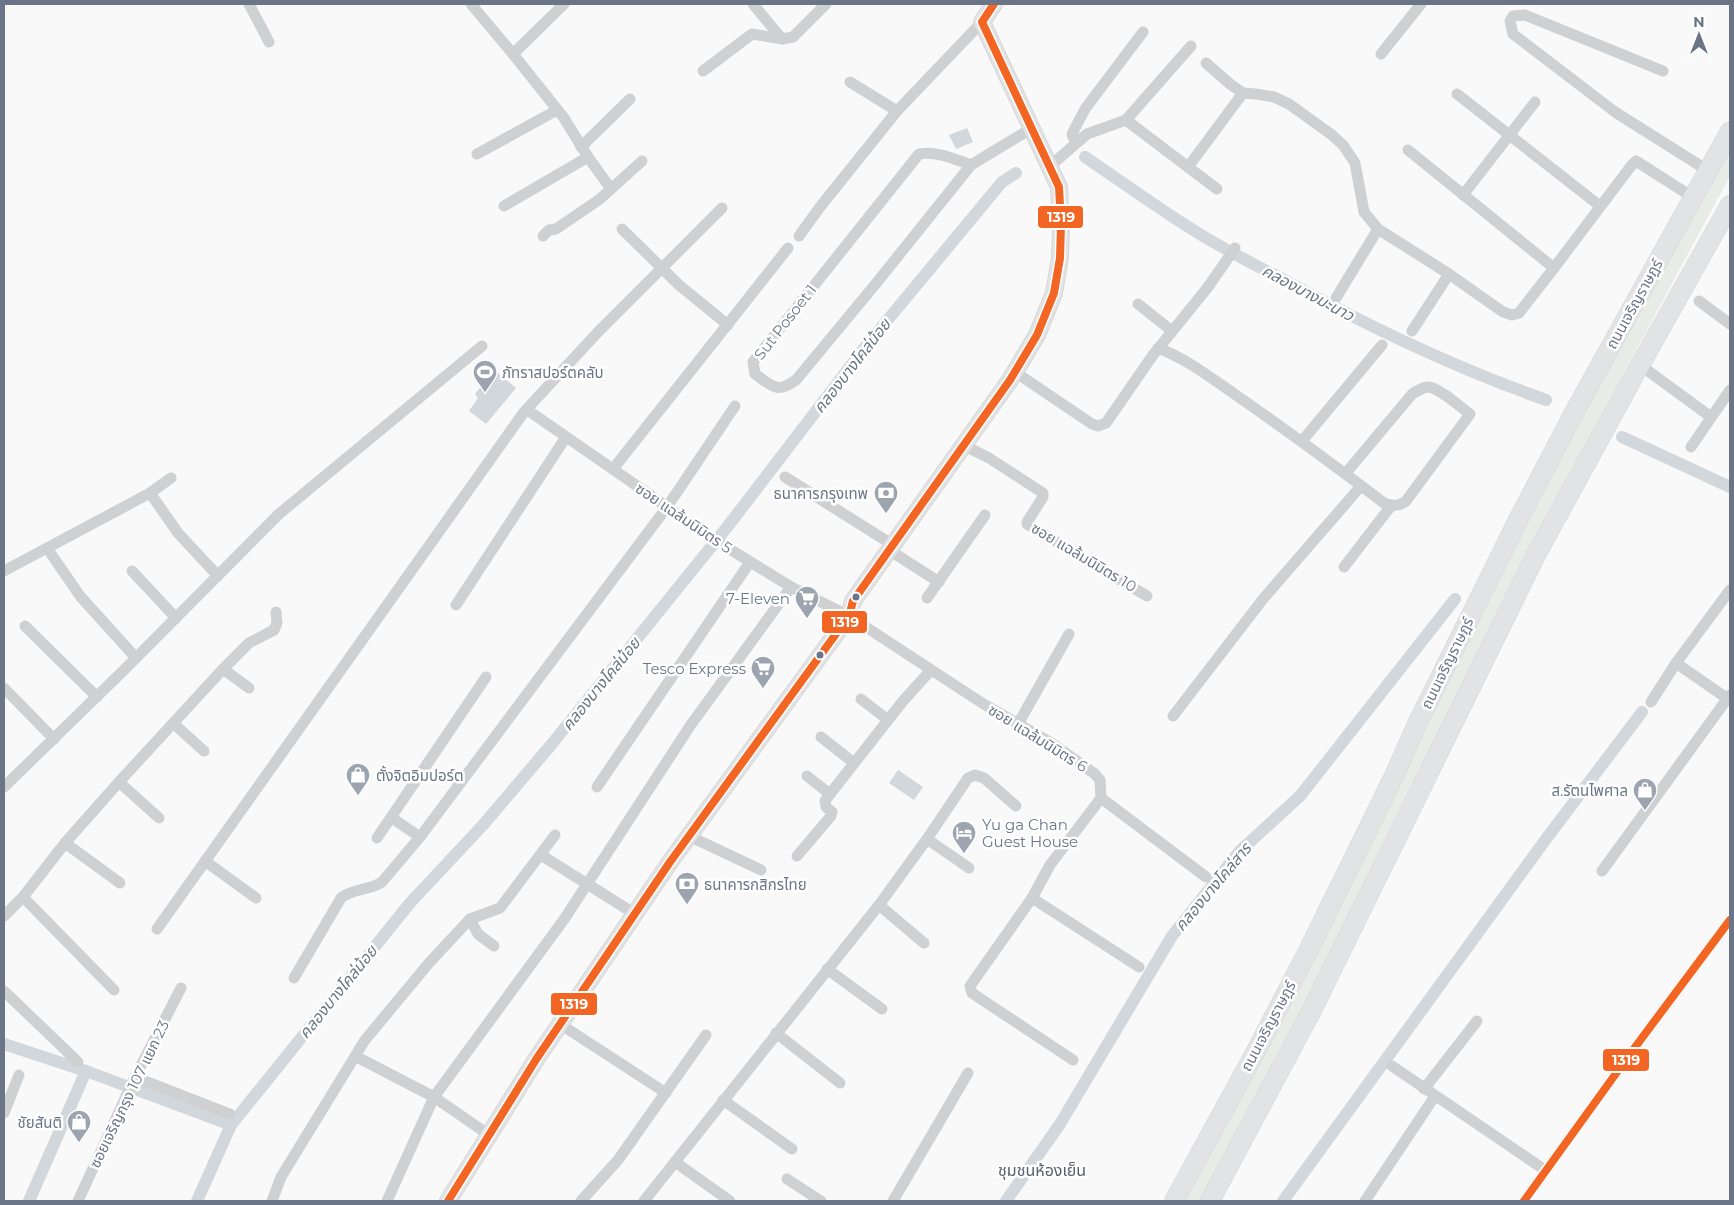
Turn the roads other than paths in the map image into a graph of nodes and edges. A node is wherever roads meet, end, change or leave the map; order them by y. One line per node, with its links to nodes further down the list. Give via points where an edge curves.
1 (249, 4): 11 (street)
2 (470, 4): 13 (street)
3 (564, 4): 13 (street)
4 (752, 4): 10 (street)
5 (826, 4): 10 (street, via 793,37)
6 (994, 4): 8 (street)
7 (1421, 4): 14 (street)
8 (982, 22): 24 (street); 26 (street)
9 (1143, 32): 29 (street, via 1085,110 1072,134)
10 (782, 39): 16 (street, via 749,35)
11 (269, 42)
12 (1191, 46): 25 (street)
13 (513, 54): 23 (street)
14 (1381, 54)
15 (1206, 63): 19 (street)
16 (704, 71)
17 (1663, 71): 37 (street, via 1525,15 1514,16 1510,21 1514,34 1615,112)
18 (850, 82): 24 (street)
19 (1243, 93): 36 (street); 47 (street, via 1274,97 1289,104 1343,146 1355,163 1364,212)
20 (1457, 94): 28 (street)
21 (630, 99): 31 (street)
22 (1535, 102): 28 (street)
23 (557, 110): 31 (street); 32 (street)
24 (897, 111): 49 (street)
25 (1126, 120): 29 (street, via 1087,134); 36 (street)
26 (1032, 128): 34 (street, Sut Posoet 1); 35 (street)
27 (1730, 131): 37 (main road, ถนนเจริญราษฎร์)
28 (1509, 134): 40 (street); 43 (street)
29 (1078, 141): 35 (street)
30 (1408, 150): 40 (street)
31 (585, 152): 38 (street); 42 (street)
32 (477, 154)
33 (642, 161): 38 (street)
34 (971, 165): 34 (street, Sut Posoet 1, via 796,380 782,389 775,388 755,374 753,362 919,154 941,154)
35 (1050, 166): 66 (street, via 1060,197 1060,258 1054,293 1037,336)
36 (1188, 167): 39 (street)
37 (1707, 170): 41 (main road, ถนนเจริญราษฎร์)
38 (611, 189): 48 (street)
39 (1217, 189)
40 (1464, 195): 53 (street)
41 (1694, 198): 43 (street, via 1636,161); 196 (main road, ถนนเจริญราษฎร์, via 1519,518 1309,949)
42 (504, 206)
43 (1600, 206): 53 (street)
44 (722, 208): 52 (street)
45 (1729, 212): 65 (main road, ถนนเจริญราษฎร์)
46 (622, 229): 52 (street)
47 (1378, 229): 54 (street); 55 (street)
48 (542, 236)
49 (798, 236)
50 (788, 248): 59 (street)
51 (1235, 248): 60 (street)
52 (661, 268): 59 (street); 69 (street)
53 (1554, 268): 54 (street, via 1519,313 1512,315)
54 (1448, 274): 61 (street)
55 (1336, 298)
56 (1699, 301): 58 (street)
57 (1138, 304): 60 (street)
58 (1730, 324)
59 (728, 325): 75 (street)
60 (1172, 331): 64 (street)
61 (1412, 331)
62 (1382, 345): 72 (street)
63 (482, 346): 90 (street, via 279,514)
64 (1158, 348): 66 (street, via 1106,423 1098,426); 72 (street, via 1211,378)
65 (1640, 365): 70 (street); 197 (main road, ถนนเจริญราษฎร์, via 1536,556 1311,1012)
66 (1015, 372): 73 (street)
67 (1730, 390): 70 (street)
68 (735, 406): 82 (street)
69 (526, 411): 71 (street, ซอย แฉล้มนิมิตร 5); 138 (street)
70 (1711, 417): 74 (street)
71 (566, 436): 75 (street, ซอย แฉล้มนิมิตร 5); 96 (street)
72 (1302, 441): 76 (street)
73 (963, 445): 85 (street); 94 (street, ซอย แฉล้มนิมิตร 10, via 1043,494 1027,524)
74 (1691, 447)
75 (613, 469): 82 (street, ซอย แฉล้มนิมิตร 5)
76 (1346, 473): 79 (street); 81 (street, via 1420,389 1429,387 1470,414 1406,501 1396,507)
77 (785, 477): 85 (street)
78 (171, 478): 80 (street)
79 (1361, 486): 81 (street); 113 (street, via 1263,599)
80 (150, 493): 84 (street); 90 (street, via 178,533)
81 (1391, 506): 87 (street)
82 (667, 507): 86 (street, ซอย แฉล้มนิมิตร 5); 132 (street)
83 (985, 515): 91 (street)
84 (47, 548): 88 (street); 102 (street, via 80,596)
85 (891, 548): 91 (street); 98 (street, via 853,601)
86 (750, 562): 92 (street, ซอย แฉล้มนิมิตร 5); 124 (street)
87 (1344, 566)
88 (4, 571)
89 (132, 571): 99 (street)
90 (218, 576): 99 (street)
91 (939, 582): 95 (street)
92 (792, 587): 98 (street, ซอย แฉล้มนิมิตร 5); 144 (street, via 690,726)
93 (1730, 590): 103 (street)
94 (1147, 596)
95 (927, 598)
96 (456, 605)
97 (276, 612): 104 (street, via 274,630 249,643)
98 (849, 616): 105 (street, ซอย แฉล้มนิมิตร 6); 131 (street)
99 (176, 618): 102 (street)
100 (25, 626): 109 (street)
101 (1069, 634): 116 (street)
102 (136, 658): 109 (street)
103 (1676, 662): 110 (street); 112 (street)
104 (223, 669): 108 (street); 115 (street)
105 (931, 670): 114 (street); 116 (street, ซอย แฉล้มนิมิตร 6)
106 (486, 677): 129 (street)
107 (4, 688): 118 (street)
108 (249, 688)
109 (97, 697): 118 (street)
110 (1729, 697): 141 (street)
111 (861, 699): 114 (street)
112 (1651, 702)
113 (1173, 716)
114 (888, 720): 120 (street)
115 (174, 724): 119 (street); 122 (street)
116 (1018, 724): 126 (street, ซอย แฉล้มนิมิตร 6, via 1095,774 1100,780)
117 (821, 737): 120 (street)
118 (54, 739): 123 (street)
119 (204, 751)
120 (854, 763): 125 (street)
121 (807, 776): 125 (street)
122 (119, 782): 128 (street); 135 (street)
123 (4, 787)
124 (597, 787)
125 (830, 794): 137 (street, via 826,807 832,812 831,816)
126 (1101, 798): 142 (street); 147 (street, via 1050,865)
127 (1016, 806): 134 (street, via 984,778 976,775 968,778)
128 (159, 818)
129 (392, 818): 132 (street); 133 (street)
130 (555, 835): 136 (street)
131 (689, 836): 140 (street); 149 (street)
132 (420, 837): 158 (street, via 382,882 341,898)
133 (377, 838)
134 (927, 839): 139 (street); 148 (street)
135 (66, 843): 143 (street); 145 (street)
136 (541, 855): 144 (street); 151 (street, via 500,908)
137 (797, 856)
138 (205, 861): 146 (street); 153 (street)
139 (969, 868)
140 (761, 870)
141 (1602, 871)
142 (1206, 876)
143 (120, 883)
144 (587, 883): 149 (street); 178 (street)
145 (23, 897): 150 (street); 160 (street)
146 (256, 898)
147 (1032, 898): 156 (street); 168 (street, via 970,986 972,994)
148 (879, 905): 154 (street); 157 (street)
149 (635, 914): 164 (street)
150 (4, 916)
151 (470, 919): 155 (street, via 478,934); 167 (street, via 382,1018)
152 (1730, 920): 185 (street)
153 (157, 929)
154 (924, 943)
155 (494, 946)
156 (1139, 967)
157 (827, 969): 162 (street); 165 (street)
158 (294, 978)
159 (181, 988): 173 (street, ซอยเจริญกรุง 107 แยก 23)
160 (114, 990)
161 (4, 991): 169 (street)
162 (882, 1009)
163 (1477, 1021): 175 (street)
164 (560, 1024): 176 (street); 182 (street)
165 (776, 1033): 174 (street); 179 (street)
166 (706, 1035): 176 (street)
167 (355, 1056): 178 (street); 188 (street, via 281,1177)
168 (1074, 1060)
169 (78, 1062)
170 (1392, 1066): 175 (street)
171 (968, 1073): 195 (street)
172 (19, 1075): 180 (street)
173 (135, 1078): 181 (street); 187 (street, ซอยเจริญกรุง 107 แยก 23)
174 (840, 1083)
175 (1424, 1089): 177 (street)
176 (666, 1093): 191 (street, via 618,1160)
177 (1435, 1096): 185 (street); 198 (street)
178 (434, 1097): 182 (street); 189 (street)
179 (723, 1100): 183 (street); 184 (street)
180 (4, 1113)
181 (230, 1114)
182 (489, 1134): 190 (street)
183 (792, 1149)
184 (675, 1162): 192 (street); 193 (street)
185 (1545, 1170): 199 (street)
186 (786, 1179): 194 (street)
187 (78, 1201)
188 (272, 1201)
189 (388, 1201)
190 (448, 1201)
191 (581, 1201)
192 (644, 1201)
193 (730, 1201)
194 (821, 1201)
195 (893, 1201)
196 (1174, 1201)
197 (1210, 1201)
198 (1365, 1201)
199 (1524, 1201)

